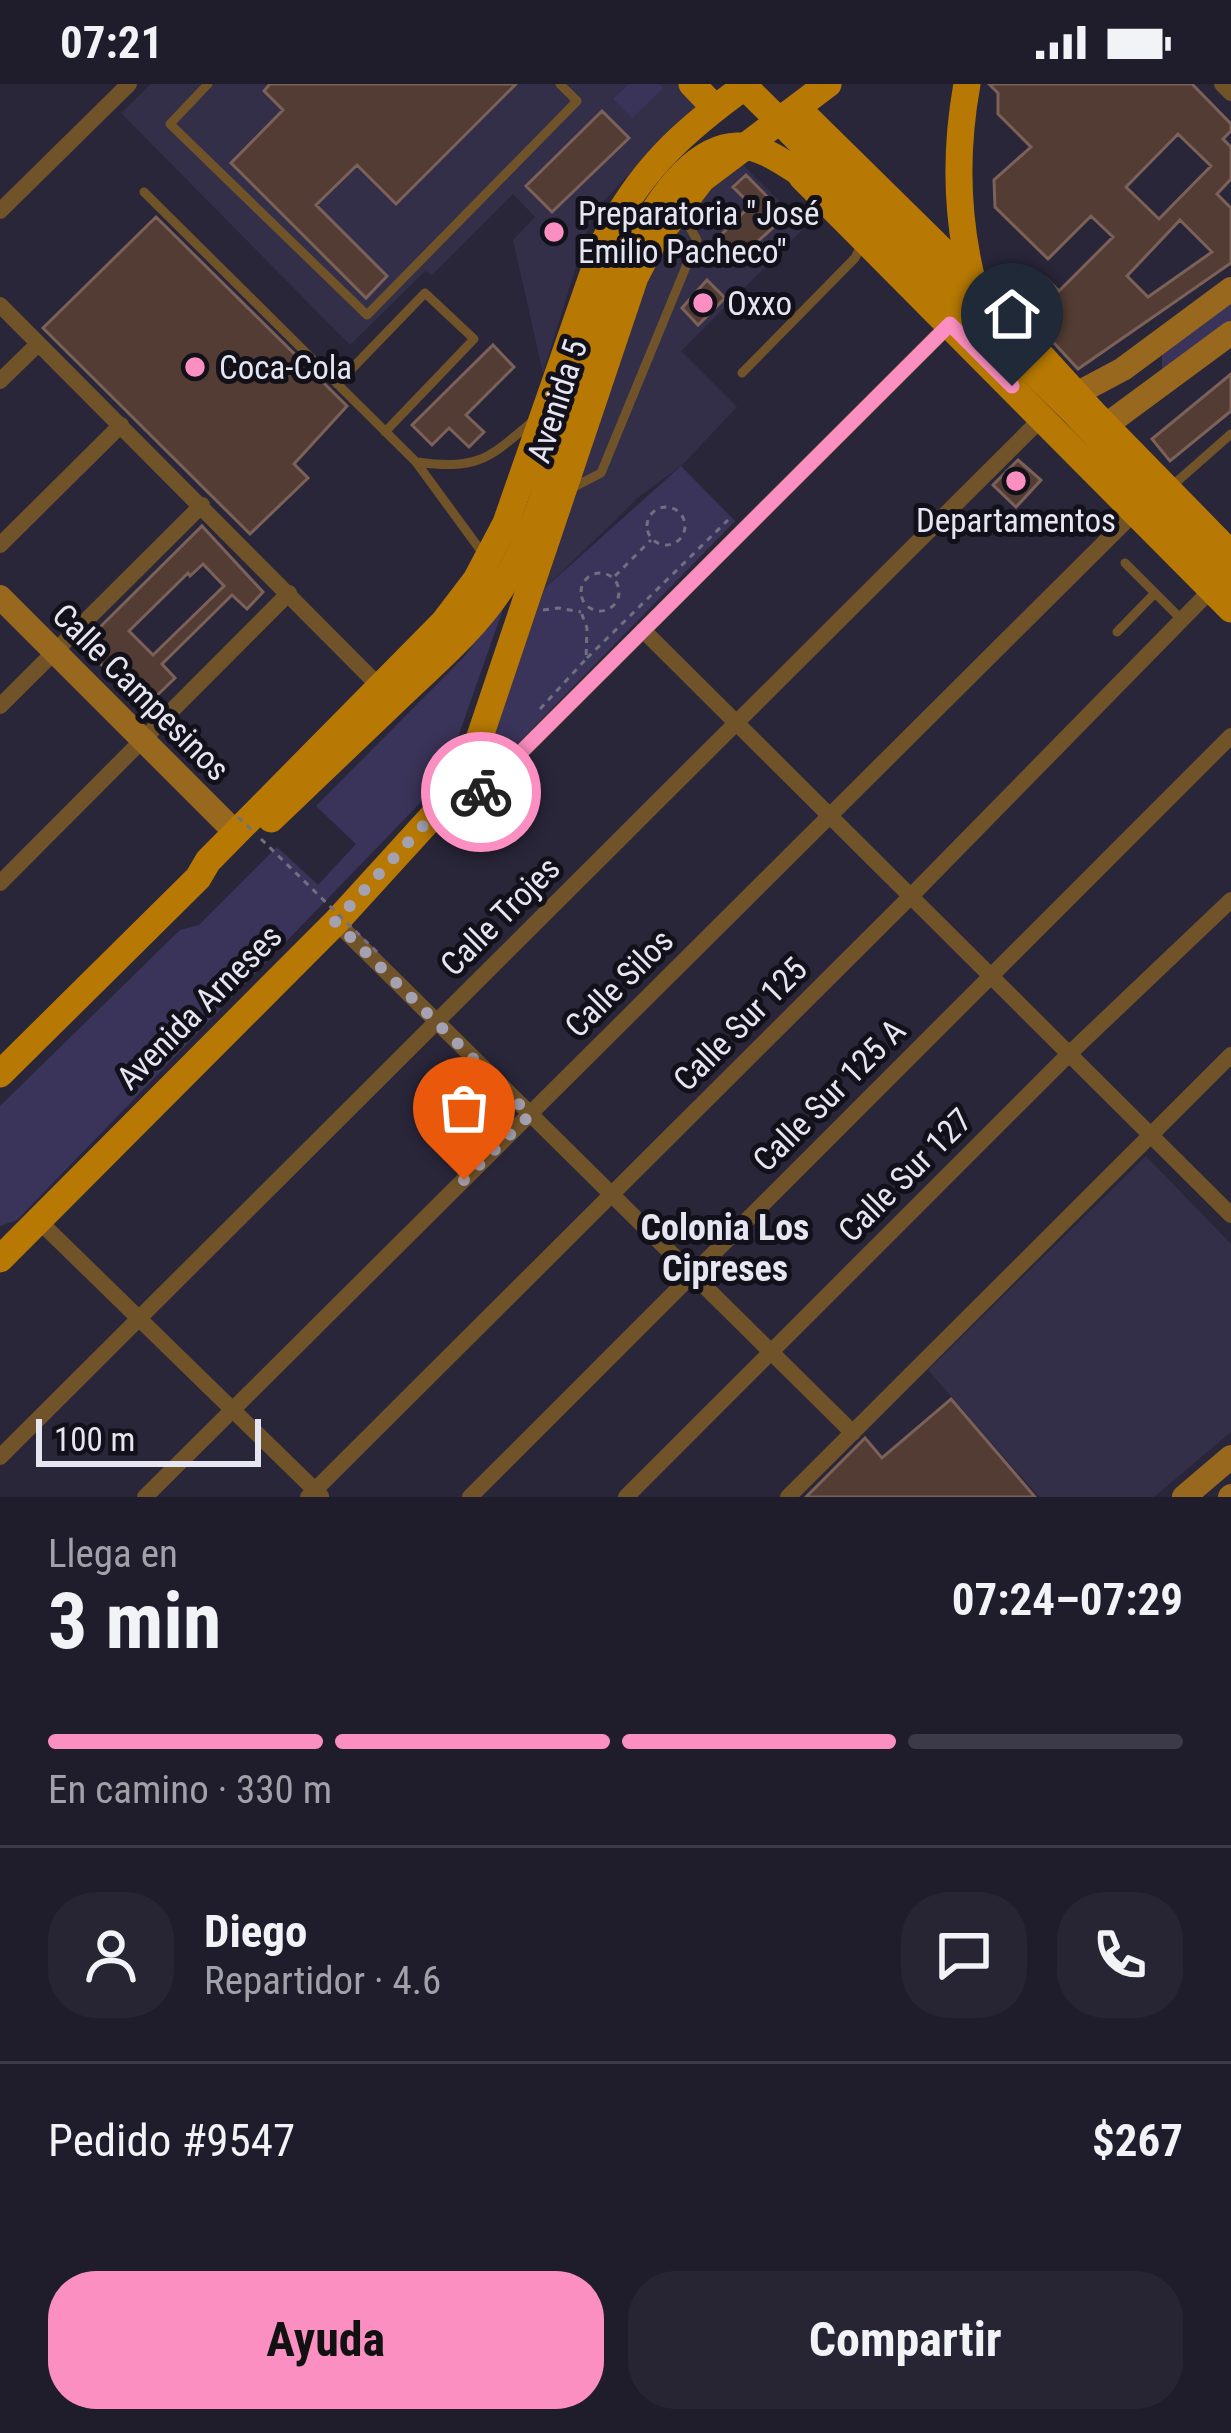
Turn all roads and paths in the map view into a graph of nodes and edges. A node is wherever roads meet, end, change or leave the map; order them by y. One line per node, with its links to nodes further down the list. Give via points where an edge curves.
1 (128, 84): 17 (street)
2 (208, 84): 3 (lane, via 170,124 367,315 577,101)
3 (560, 84)
4 (692, 84): 10 (main road)
5 (745, 84): 10 (main road, Avenida 5); 51 (main road, bridge, via 1076,415)
6 (829, 84): 11 (main road, Avenida 5)
7 (968, 84): 20 (main road, via 958,194)
8 (1222, 84): 9 (street)
9 (1231, 93)
10 (717, 96): 14 (main road, bridge); 32 (main road, Avenida 5, via 620,210)
11 (797, 108): 12 (main road, Avenida 5); 13 (main road)
12 (760, 136): 16 (main road, Avenida 5); 18 (main road)
13 (874, 184): 18 (main road, via 848,191); 20 (main road)
14 (826, 189): 30 (main road, via 1046,389); 71 (main road, bridge, via 740,146 711,153 674,184 613,287 537,515 498,593 215,875)
15 (144, 192): 29 (lane)
16 (678, 206): 40 (main road, Avenida 5, via 635,277); 40 (lane, via 697,240 601,473)
17 (0, 212)
18 (845, 217): 19 (main road)
19 (864, 239): 23 (main road); 27 (lane, via 855,258)
20 (972, 280): 30 (main road)
21 (1231, 289): 26 (main road)
22 (0, 305): 25 (street)
23 (950, 324): 33 (main road); 58 (street)
24 (1230, 336): 31 (main road)
25 (38, 344): 28 (street); 34 (street)
26 (1123, 369): 30 (main road); 31 (main road)
27 (742, 374)
28 (0, 381)
29 (337, 384): 36 (lane); 36 (lane, via 425,292 475,339)
30 (1076, 394): 35 (main road)
31 (1143, 395): 35 (main road)
32 (544, 411): 38 (lane, via 492,456 457,467); 46 (main road, Avenida 5)
33 (1043, 417): 42 (main road); 64 (street, Calle Trojes)
34 (121, 425): 41 (street); 45 (street)
35 (1105, 426): 39 (main road)
36 (385, 432): 38 (lane)
37 (1231, 434): 39 (lane)
38 (416, 462): 46 (lane)
39 (1169, 489): 47 (main road)
40 (566, 491): 55 (main road, Avenida 5)
41 (202, 505): 52 (street); 60 (street)
42 (1136, 512): 51 (main road); 69 (street, Calle Silos)
43 (728, 520): 61 (path)
44 (652, 539): 44 (path, via 647,521 655,510 683,516 686,529 675,543); 49 (path)
45 (0, 544)
46 (494, 548): 62 (main road, Avenida 5, via 444,622)
47 (1231, 554)
48 (1125, 563): 50 (lane)
49 (613, 579): 54 (path, via 614,605); 54 (path, via 589,577 581,594)
50 (1155, 592): 57 (lane); 59 (lane)
51 (1224, 592): 57 (street, Calle Sur 125)
52 (289, 593): 62 (street); 67 (street)
53 (0, 598): 60 (main road, Calle Campesinos)
54 (587, 606): 56 (path)
55 (524, 612): 56 (path); 68 (main road, Avenida 5, via 467,775)
56 (581, 613): 61 (path)
57 (1182, 620): 73 (street, Calle Sur 125)
58 (644, 630): 64 (street); 68 (street, via 482,791)
59 (1117, 632)
60 (54, 652): 63 (street); 67 (main road, Calle Campesinos)
61 (586, 659): 65 (path)
62 (380, 687): 70 (main road)
63 (0, 706)
64 (736, 721): 69 (street); 78 (street, Calle Trojes)
65 (527, 722)
66 (1231, 736): 77 (street, Calle Sur 125 A)
67 (143, 741): 70 (main road, Calle Campesinos); 72 (street)
68 (445, 802): 75 (main road, Avenida Arneses)
69 (830, 815): 73 (street); 82 (street, Calle Silos)
70 (237, 825): 71 (main road); 76 (path, bridge)
71 (198, 878): 81 (main road)
72 (0, 883)
73 (911, 896): 77 (street); 84 (street, Calle Sur 125)
74 (1231, 900): 79 (street, Calle Sur 127)
75 (335, 922): 78 (street); 86 (main road, Avenida Arneses)
76 (381, 956)
77 (991, 976): 79 (street); 88 (street, Calle Sur 125 A)
78 (436, 1022): 82 (street); 89 (street, Calle Trojes)
79 (1069, 1054): 83 (street); 90 (street, Calle Sur 127)
80 (1231, 1055): 83 (street)
81 (0, 1074)
82 (530, 1115): 84 (street); 91 (street, Calle Silos)
83 (1151, 1136): 85 (street); 92 (street)
84 (611, 1195): 88 (street); 95 (street, Calle Sur 125)
85 (1231, 1215)
86 (21, 1231): 87 (main road, Avenida Arneses); 89 (street)
87 (0, 1259)
88 (692, 1275): 90 (street); 97 (street, Calle Sur 125 A)
89 (140, 1320): 91 (street); 93 (street, Calle Trojes)
90 (771, 1352): 92 (street); 98 (street, Calle Sur 127)
91 (233, 1411): 95 (street); 96 (street, Calle Silos)
92 (853, 1433): 99 (street)
93 (0, 1457)
94 (1231, 1457): 100 (main road)
95 (315, 1495)
96 (146, 1497)
97 (470, 1497)
98 (626, 1497)
99 (788, 1497)
100 (1184, 1497)

